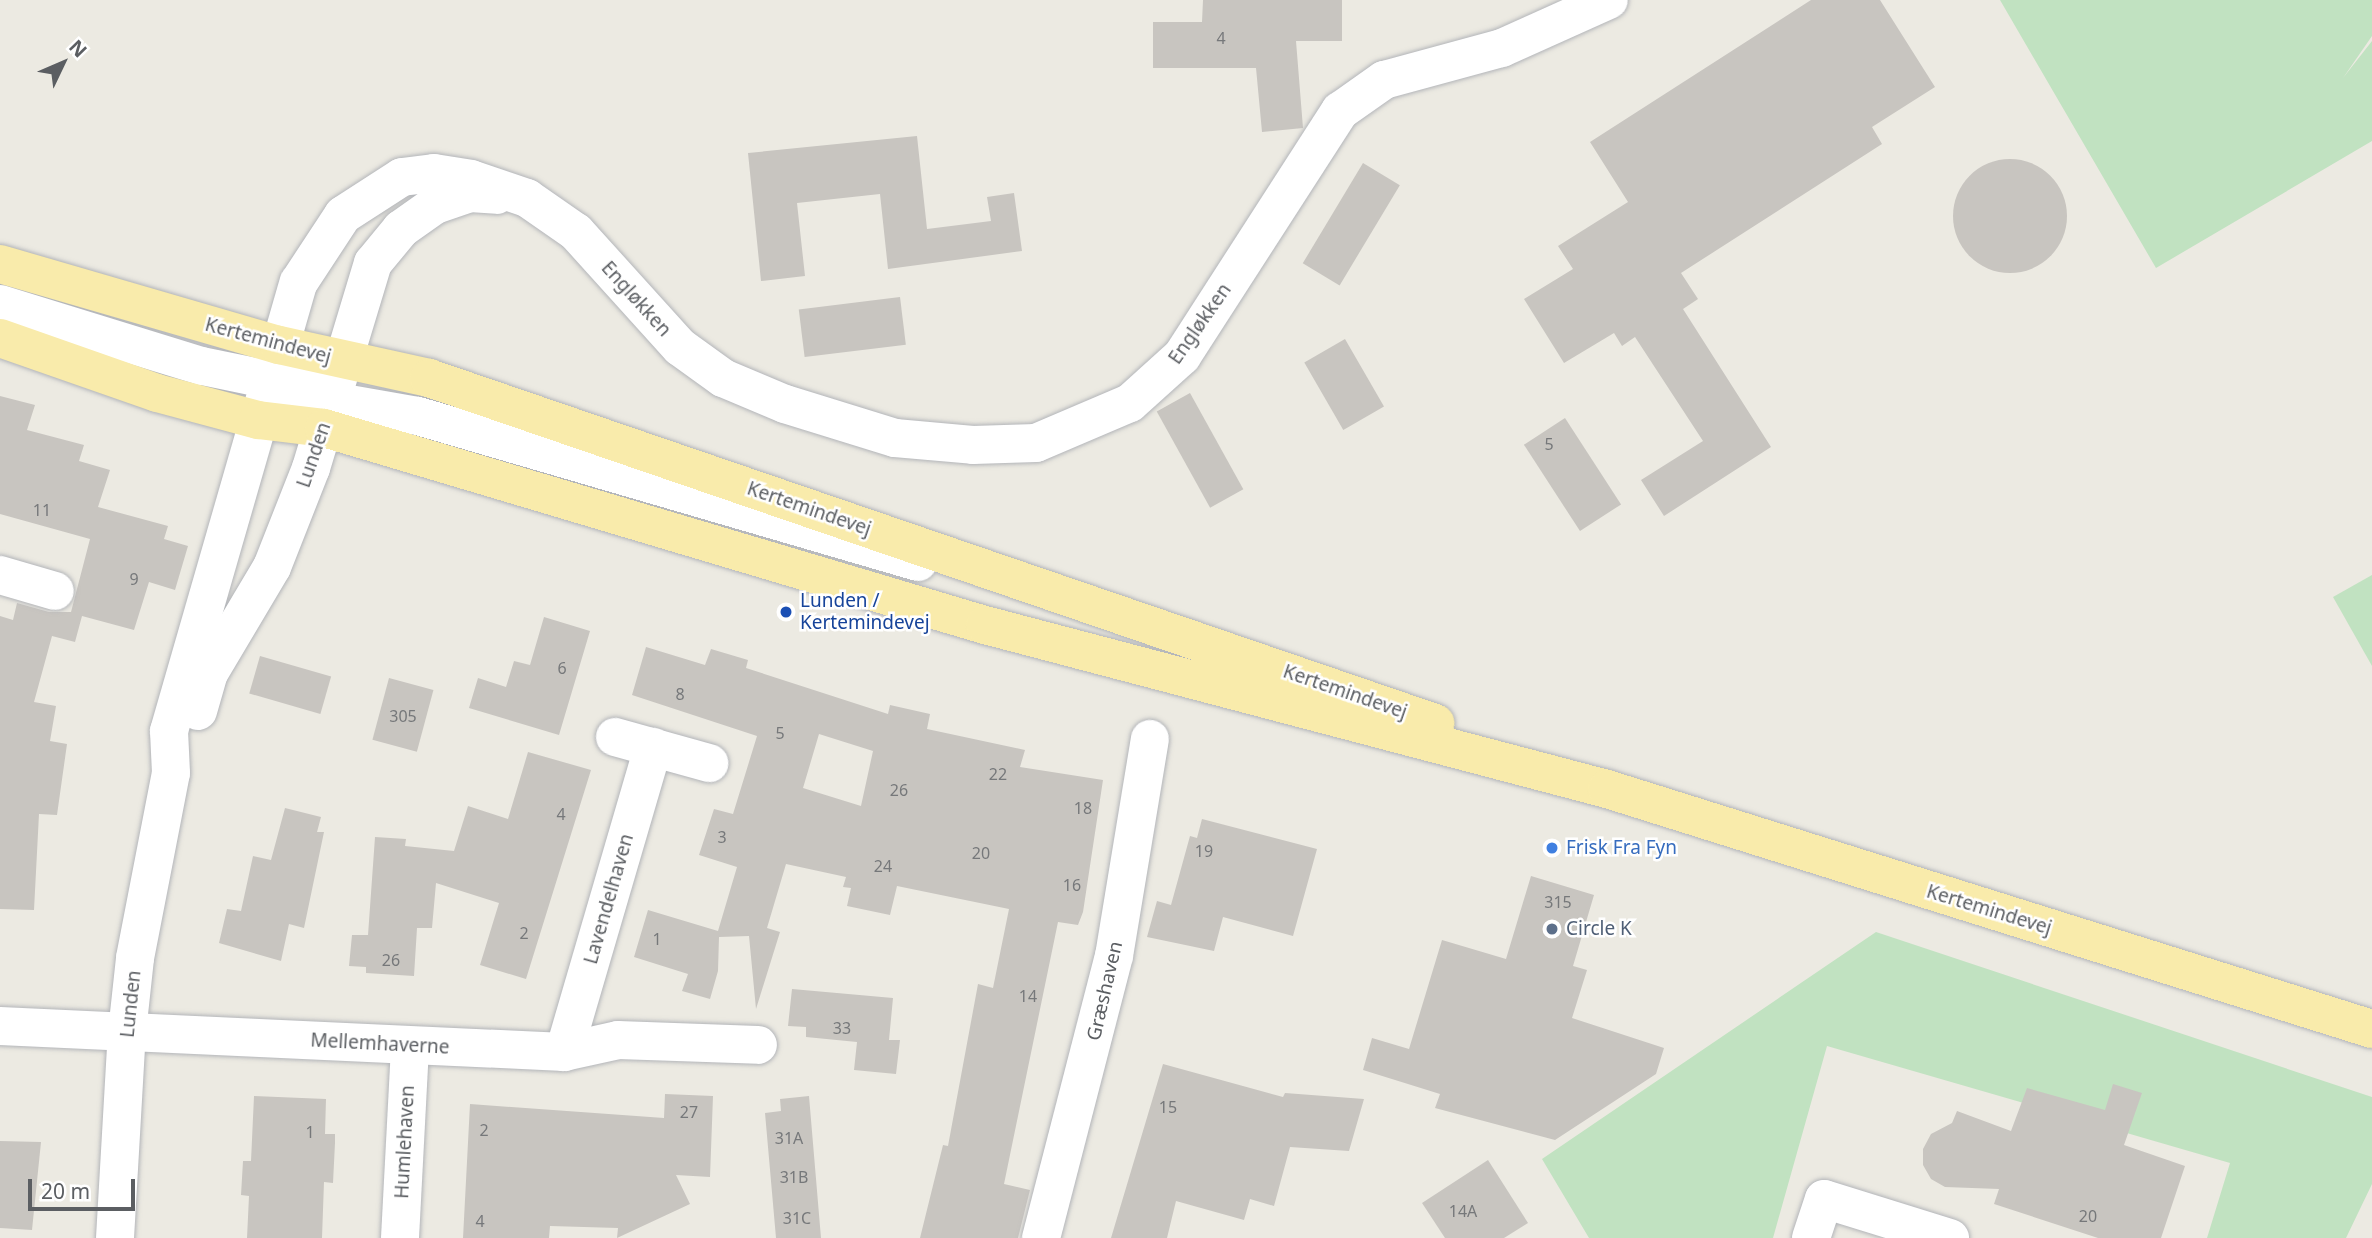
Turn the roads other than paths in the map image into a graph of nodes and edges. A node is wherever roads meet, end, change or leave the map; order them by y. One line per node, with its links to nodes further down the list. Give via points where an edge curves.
1 (1609, 0): 2 (street, Engløkken, via 1503,48 1384,80 1340,111 1182,356 1130,403 1036,443 973,446 895,438 785,404 723,378 680,347 576,232)
2 (527, 198): 6 (street, Engløkken, via 470,193 435,205 401,229 373,263); 7 (street, Engløkken, via 471,178 434,173 402,177 371,193 343,215 319,246 299,282)
3 (0, 264): 7 (main road, Kertemindevej)
4 (0, 304): 7 (street, via 202,366)
5 (0, 338): 9 (main road, Kertemindevej, via 157,393)
6 (343, 360): 7 (main road, Kertemindevej); 8 (street, Lunden); 12 (main road, Kertemindevej, via 429,378)
7 (274, 363): 9 (street, Lunden)
8 (328, 415): 9 (main road, Kertemindevej); 12 (street, via 418,416 802,531); 17 (street, Lunden, via 272,567 209,673 191,736); 18 (main road, Kertemindevej, via 985,625)
9 (258, 420): 17 (street, Lunden, via 169,731)
10 (0, 575): 11 (street)
11 (55, 590)
12 (1119, 617): 18 (main road, Kertemindevej, via 1398,709)
13 (615, 737): 15 (street)
14 (1150, 739): 27 (street, Græshaven, via 1114,956)
15 (653, 747): 16 (street); 24 (street, Lavendelhaven)
16 (709, 763)
17 (171, 773): 21 (street, Lunden, via 135,958)
18 (1607, 789): 20 (main road, Kertemindevej)
19 (0, 1026): 21 (street, Mellemhaverne)
20 (2372, 1029)
21 (127, 1032): 23 (street, Mellemhaverne); 25 (street, Lunden)
22 (758, 1045): 24 (street, Mellemhaverne, via 618,1040)
23 (410, 1046): 24 (street, Mellemhaverne); 26 (street, Humlehaven)
24 (564, 1052)
25 (116, 1238)
26 (400, 1238)
27 (1041, 1238)
28 (1811, 1238): 29 (street, via 1824,1199)
29 (1950, 1238)

